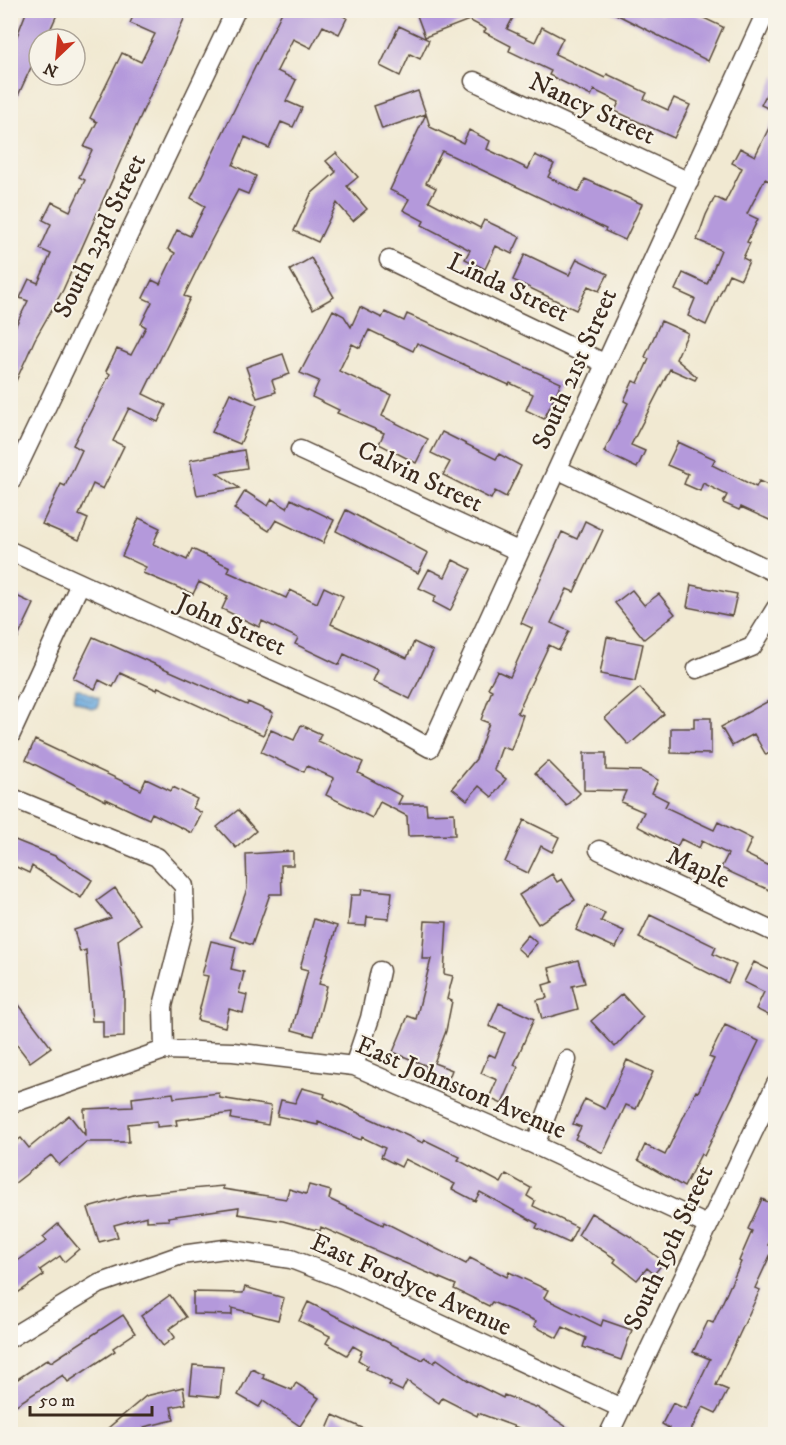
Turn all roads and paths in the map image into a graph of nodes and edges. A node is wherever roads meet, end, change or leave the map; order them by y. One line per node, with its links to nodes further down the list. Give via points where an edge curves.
1 (236, 10): 9 (street, South 23rd Street)
2 (767, 10): 4 (street, South 21st Street)
3 (474, 81): 4 (street, Nancy Street)
4 (688, 182): 6 (street, South 21st Street)
5 (389, 260): 6 (street, Linda Street)
6 (604, 363): 8 (street, South 21st Street)
7 (300, 450): 11 (street, Calvin Street)
8 (559, 470): 11 (street, South 21st Street); 12 (street)
9 (10, 483)
10 (10, 551): 13 (street, John Street)
11 (518, 551): 17 (street, South 21st Street)
12 (776, 573)
13 (80, 584): 16 (street); 17 (street, John Street, via 378,719)
14 (776, 608): 15 (street, via 752,647)
15 (697, 669)
16 (10, 736)
17 (430, 748)
18 (10, 797): 22 (street, via 158,857 184,886 185,919 163,1006)
19 (599, 850): 20 (street, Maple)
20 (776, 933)
21 (380, 971): 24 (street)
22 (164, 1050): 24 (street, East Johnston Avenue, via 233,1052); 26 (street, East Johnston Avenue)
23 (567, 1060): 27 (street)
24 (354, 1066): 27 (street, East Johnston Avenue)
25 (776, 1084): 28 (street, South 19th Street)
26 (10, 1104)
27 (535, 1145): 28 (street, East Johnston Avenue)
28 (707, 1225): 30 (street, South 19th Street)
29 (10, 1338): 30 (street, East Fordyce Avenue, via 99,1284 181,1255 225,1249 291,1259 343,1279)
30 (621, 1408): 31 (street, South 19th Street)
31 (609, 1434)

